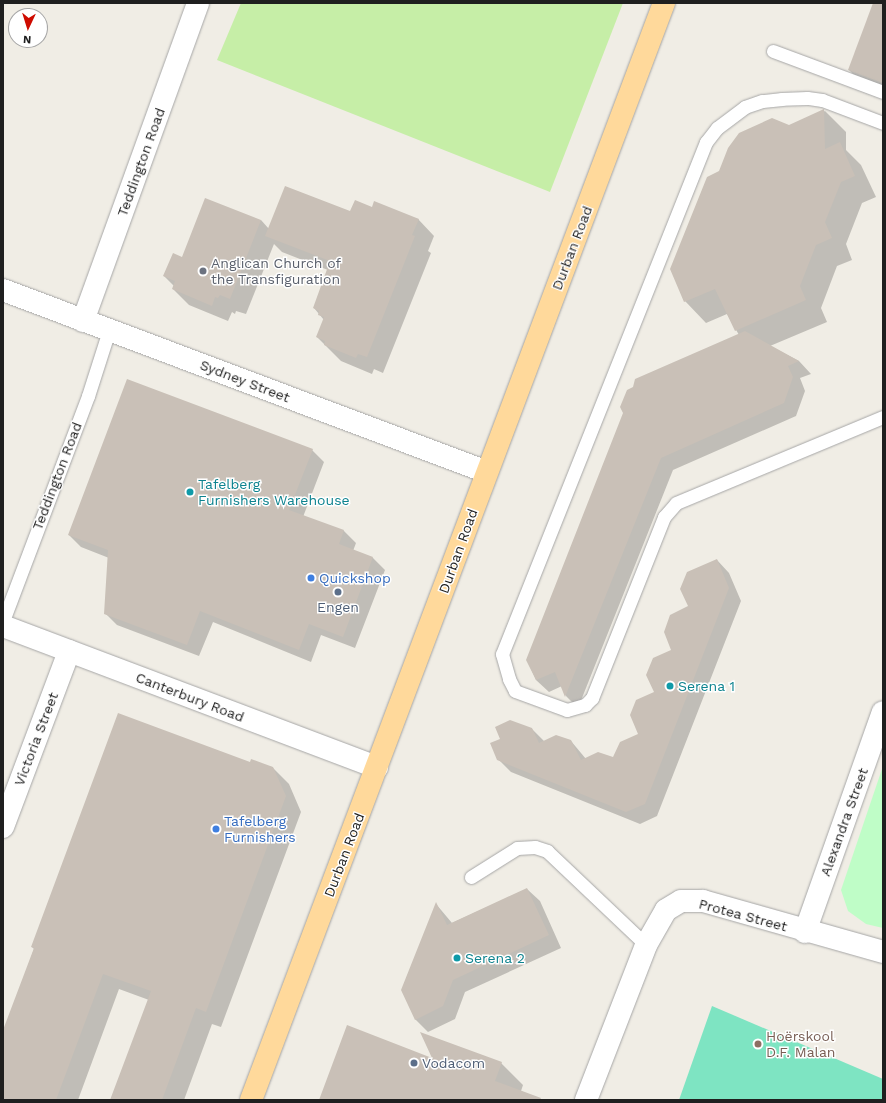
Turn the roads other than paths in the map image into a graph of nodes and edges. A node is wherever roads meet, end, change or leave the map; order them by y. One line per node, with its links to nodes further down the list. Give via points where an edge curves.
1 (198, 3): 7 (street, Teddington Road)
2 (664, 3): 10 (main road, Durban Road)
3 (773, 51): 4 (lane)
4 (883, 92)
5 (883, 123): 9 (lane, via 822,100 782,99 762,102 740,110 717,128 706,142 502,654 515,691 567,710 585,705 592,698 664,517 676,503)
6 (3, 290): 7 (street, Sydney Street)
7 (83, 321): 8 (street, Sydney Street)
8 (109, 330): 10 (street, Sydney Street); 11 (lane, Teddington Road, via 88,396)
9 (883, 417)
10 (487, 472): 15 (main road, Durban Road)
11 (3, 621)
12 (3, 626): 13 (street, Canterbury Road)
13 (69, 651): 15 (street, Canterbury Road); 16 (street, Victoria Street)
14 (883, 712): 18 (street, Alexandra Street)
15 (377, 767): 21 (main road, Durban Road)
16 (3, 827)
17 (471, 877): 19 (lane, via 517,848 536,847 547,851)
18 (805, 932): 19 (street, Protea Street, via 703,901 682,901 666,910); 20 (street, Protea Street)
19 (646, 945): 22 (street)
20 (883, 952)
21 (251, 1100)
22 (586, 1100)

